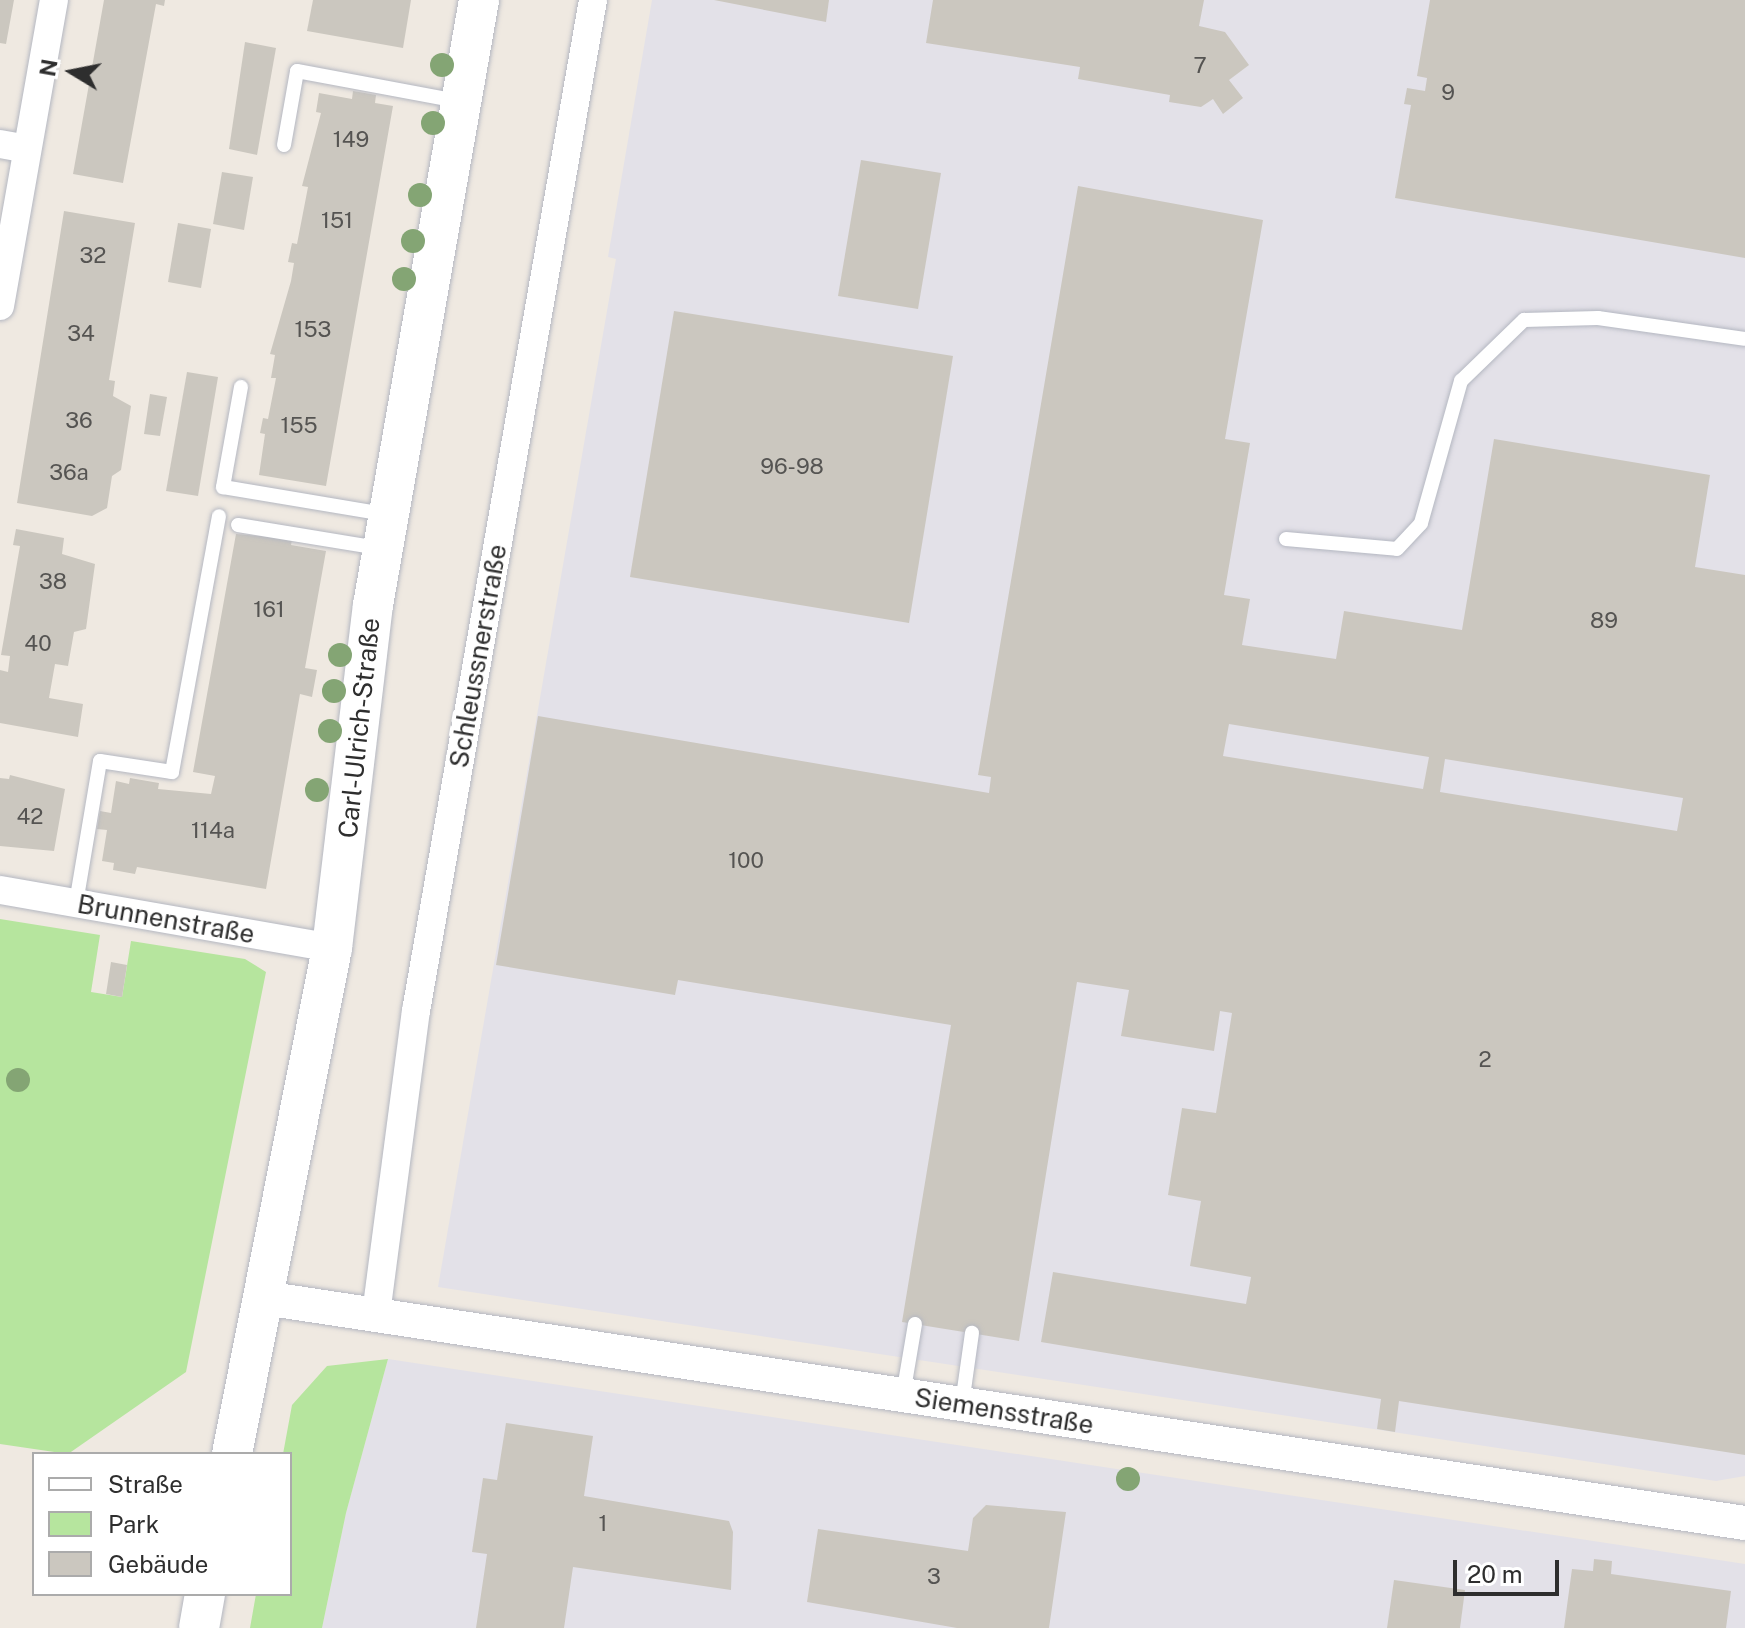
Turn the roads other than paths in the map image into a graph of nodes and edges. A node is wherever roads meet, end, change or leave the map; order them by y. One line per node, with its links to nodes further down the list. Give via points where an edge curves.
1 (54, 0): 6 (street)
2 (479, 0): 4 (main road, Carl-Ulrich-Straße)
3 (593, 0): 18 (street, Schleussnerstraße, via 416,1011)
4 (461, 101): 5 (lane, via 297,71); 12 (main road, Carl-Ulrich-Straße)
5 (284, 145)
6 (14, 147): 7 (street)
7 (0, 306)
8 (1745, 339): 13 (lane, via 1598,318 1524,320 1461,381 1421,523 1397,549)
9 (241, 387): 12 (lane, via 223,487)
10 (219, 516): 15 (lane, via 172,772 100,761)
11 (238, 525): 12 (lane)
12 (386, 531): 16 (main road, Carl-Ulrich-Straße)
13 (1286, 539)
14 (0, 890): 15 (street, Brunnenstraße)
15 (76, 903): 16 (street, Brunnenstraße)
16 (332, 948): 17 (main road, Carl-Ulrich-Straße)
17 (264, 1298): 18 (street, Siemensstraße); 23 (main road, Carl-Ulrich-Straße)
18 (376, 1314): 21 (street, Siemensstraße)
19 (915, 1324): 21 (lane)
20 (972, 1333): 22 (lane)
21 (903, 1396): 22 (street, Siemensstraße)
22 (961, 1405): 24 (street, Siemensstraße)
23 (232, 1452)
24 (1745, 1523)
25 (205, 1596): 26 (main road)
26 (199, 1628)

